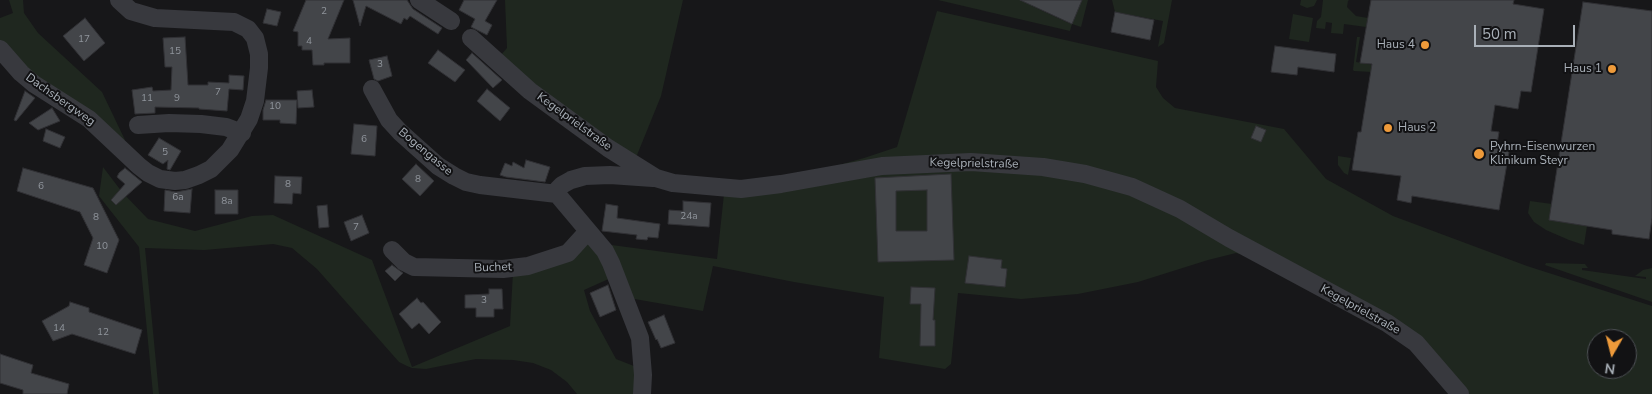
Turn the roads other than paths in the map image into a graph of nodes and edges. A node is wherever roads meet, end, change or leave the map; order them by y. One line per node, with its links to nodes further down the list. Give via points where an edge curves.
1 (119, 0): 8 (street, Dachsbergweg, via 131,11 142,15 169,20 234,22 252,33 258,45 260,68 255,101)
2 (419, 0): 3 (street)
3 (451, 21)
4 (471, 38): 9 (street, Kegelprielstraße, via 530,91 608,148)
5 (0, 49): 8 (street, Dachsbergweg, via 21,74 81,113 139,166 160,178 185,180 211,168)
6 (372, 89): 10 (street, Bogengasse, via 389,120 400,132 454,176 480,186)
7 (138, 125): 8 (street, via 201,124)
8 (242, 133)
9 (656, 178): 10 (street, via 585,176 562,185); 14 (street, Kegelprielstraße, via 694,186 741,188 882,166 971,162 1043,167 1132,186 1387,322 1416,343)
10 (557, 194): 11 (street)
11 (588, 231): 12 (street, Buchet, via 568,253 528,266 504,269 414,266 404,262); 13 (street, via 611,263 640,338)
12 (392, 250)
13 (642, 394)
14 (1460, 394)

